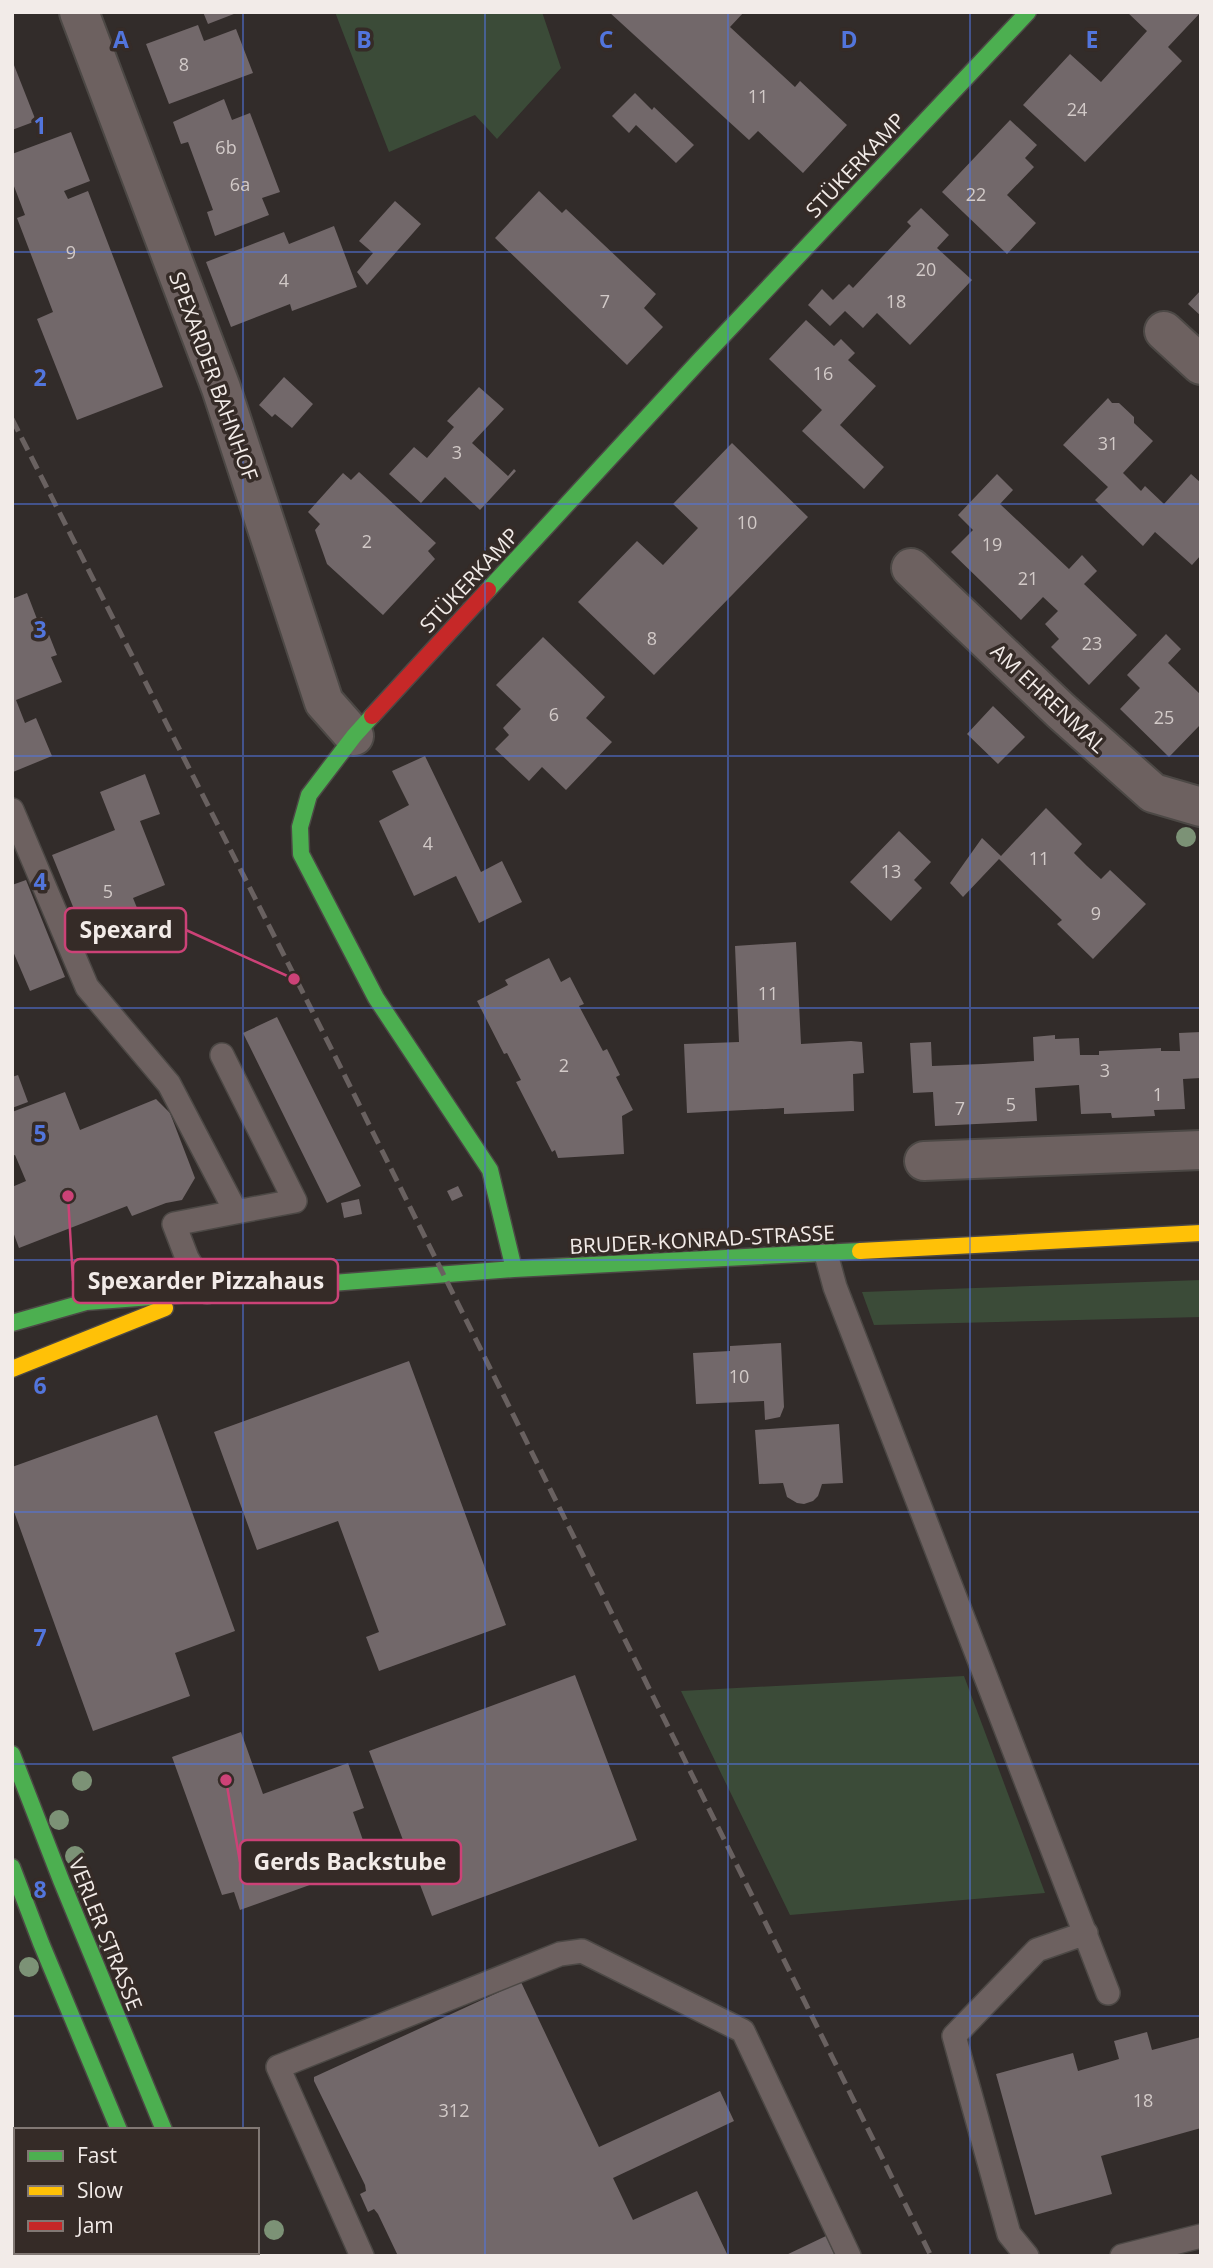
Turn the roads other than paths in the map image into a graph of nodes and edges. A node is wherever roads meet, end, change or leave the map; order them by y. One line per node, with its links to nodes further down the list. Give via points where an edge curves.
1 (79, 12): 6 (street, SPEXARDER BAHNHOF, via 221,388 324,702)
2 (1028, 12): 6 (street, STÜKERKAMP)
3 (1164, 331): 4 (street)
4 (1201, 365)
5 (911, 568): 7 (street, AM EHRENMAL, via 1153,793)
6 (354, 736): 15 (street, STÜKERKAMP, via 309,795 300,827 301,854 376,998 490,1170)
7 (1201, 807)
8 (12, 810): 12 (lane, via 87,987 169,1084)
9 (222, 1055): 12 (lane, via 295,1201)
10 (1201, 1150): 11 (street)
11 (924, 1161)
12 (236, 1212): 16 (lane, via 174,1224)
13 (1201, 1233): 14 (street, BRUDER-KONRAD-STRASSE)
14 (826, 1254): 15 (street, BRUDER-KONRAD-STRASSE); 21 (lane)
15 (514, 1269): 16 (street, BRUDER-KONRAD-STRASSE)
16 (206, 1292): 17 (street, BRUDER-KONRAD-STRASSE, via 86,1302); 18 (street, BRUDER-KONRAD-STRASSE)
17 (12, 1323)
18 (12, 1369)
19 (12, 1754): 24 (street, VERLER STRASSE)
20 (12, 1867): 23 (street)
21 (1087, 1933): 22 (lane); 28 (lane, via 1037,1950 954,2036 1009,2234)
22 (1108, 1993)
23 (118, 2128)
24 (163, 2128)
25 (1201, 2236): 29 (lane)
26 (362, 2256): 27 (lane, via 278,2067 560,1954 582,1951 743,2031)
27 (849, 2256)
28 (1027, 2256)
29 (1122, 2256)

